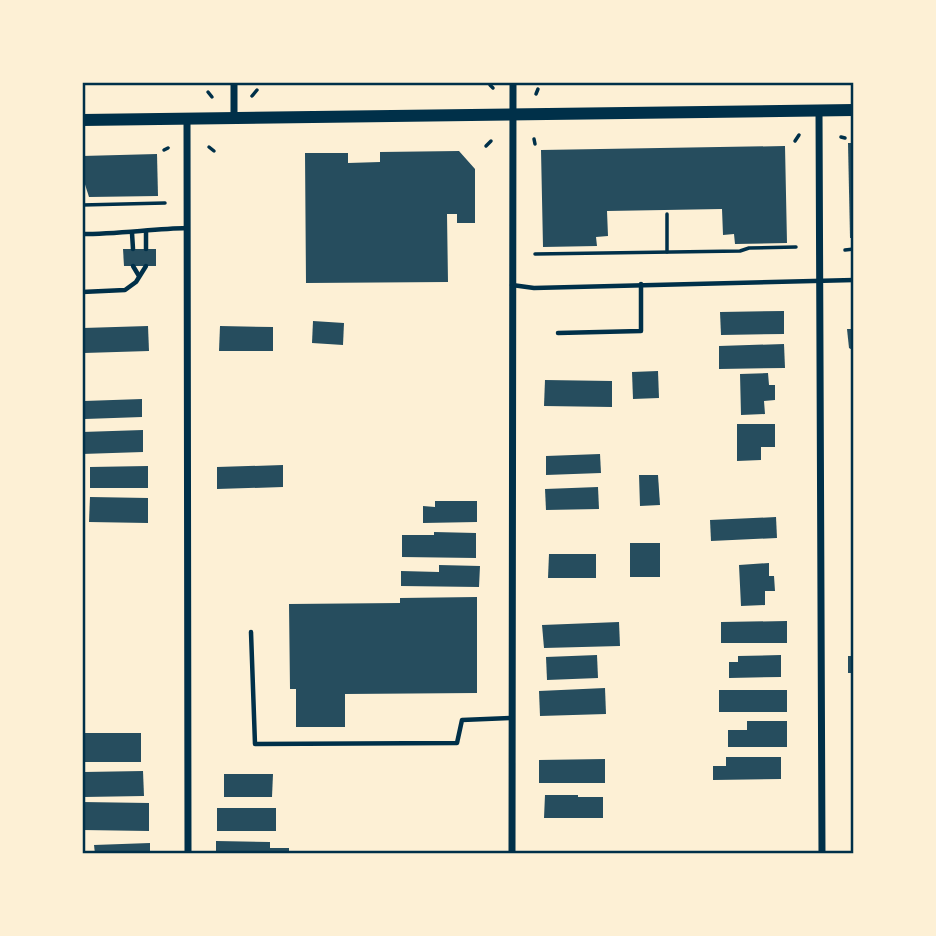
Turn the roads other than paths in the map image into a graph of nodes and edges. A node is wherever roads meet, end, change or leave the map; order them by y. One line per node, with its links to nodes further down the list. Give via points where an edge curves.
1 (234, 82): 6 (street)
2 (513, 82): 5 (street)
3 (819, 110): 4 (street); 5 (street); 19 (street)
4 (854, 110)
5 (513, 112): 6 (street); 21 (street)
6 (234, 117): 7 (street)
7 (187, 118): 8 (street); 9 (street)
8 (82, 120)
9 (188, 228): 10 (lane); 26 (street)
10 (146, 231): 11 (lane); 14 (lane)
11 (132, 233): 12 (lane); 13 (lane)
12 (82, 234)
13 (132, 249)
14 (146, 249)
15 (133, 266): 17 (lane)
16 (146, 266): 17 (lane)
17 (139, 276): 22 (lane, via 125,290)
18 (854, 280): 19 (lane)
19 (821, 281): 20 (lane); 28 (street)
20 (641, 284): 21 (lane); 23 (lane, via 641,331)
21 (512, 285): 25 (street)
22 (82, 292)
23 (558, 332)
24 (251, 632): 25 (lane, via 255,744 457,743 462,720)
25 (512, 718): 27 (street)
26 (188, 854)
27 (512, 854)
28 (822, 854)

